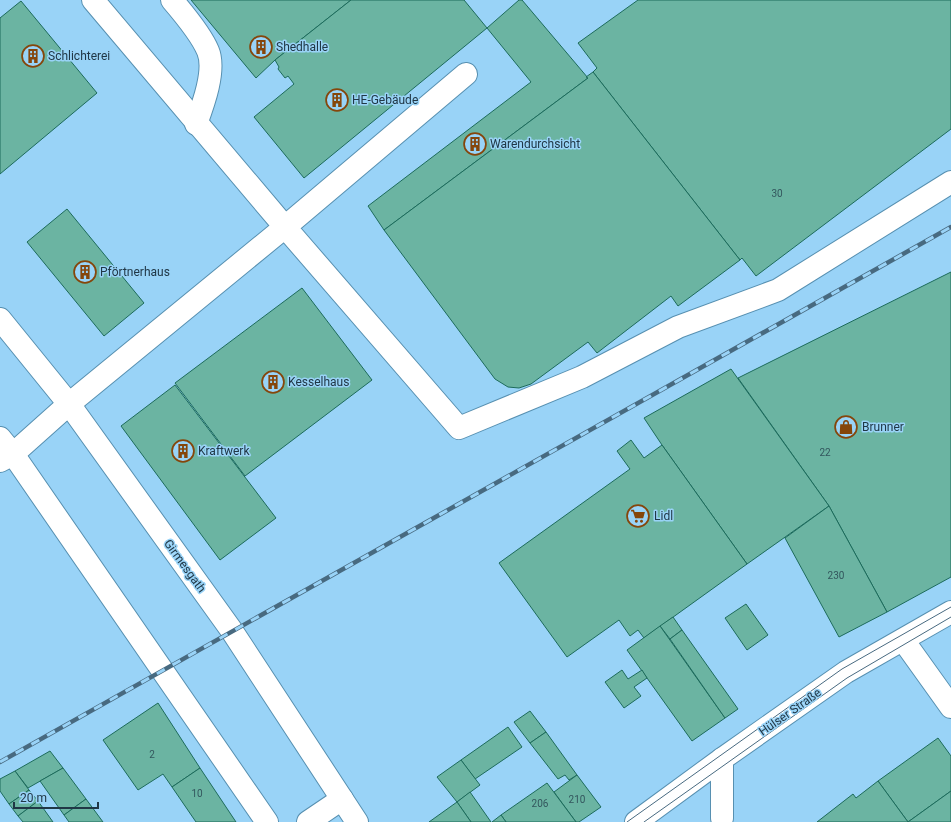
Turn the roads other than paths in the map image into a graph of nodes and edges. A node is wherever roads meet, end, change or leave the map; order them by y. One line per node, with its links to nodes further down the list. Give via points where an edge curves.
1 (93, 0): 4 (street)
2 (172, 0): 4 (street, via 209,52 210,75 205,101)
3 (466, 74): 6 (street)
4 (196, 124): 6 (street)
5 (951, 182): 6 (street, via 778,290 678,327 582,377 459,428)
6 (285, 227): 8 (street)
7 (0, 319): 8 (street, Girmesgath)
8 (69, 404): 9 (street); 14 (street, Girmesgath, via 232,631)
9 (4, 451): 16 (street)
10 (951, 612): 11 (street, Hülser Straße)
11 (903, 640): 12 (street); 13 (street, Hülser Straße, via 846,672)
12 (951, 707)
13 (722, 759): 15 (street); 19 (street, Hülser Straße)
14 (342, 799): 17 (street); 18 (street, Girmesgath)
15 (721, 821)
16 (267, 822)
17 (308, 822)
18 (357, 822)
19 (636, 822)

